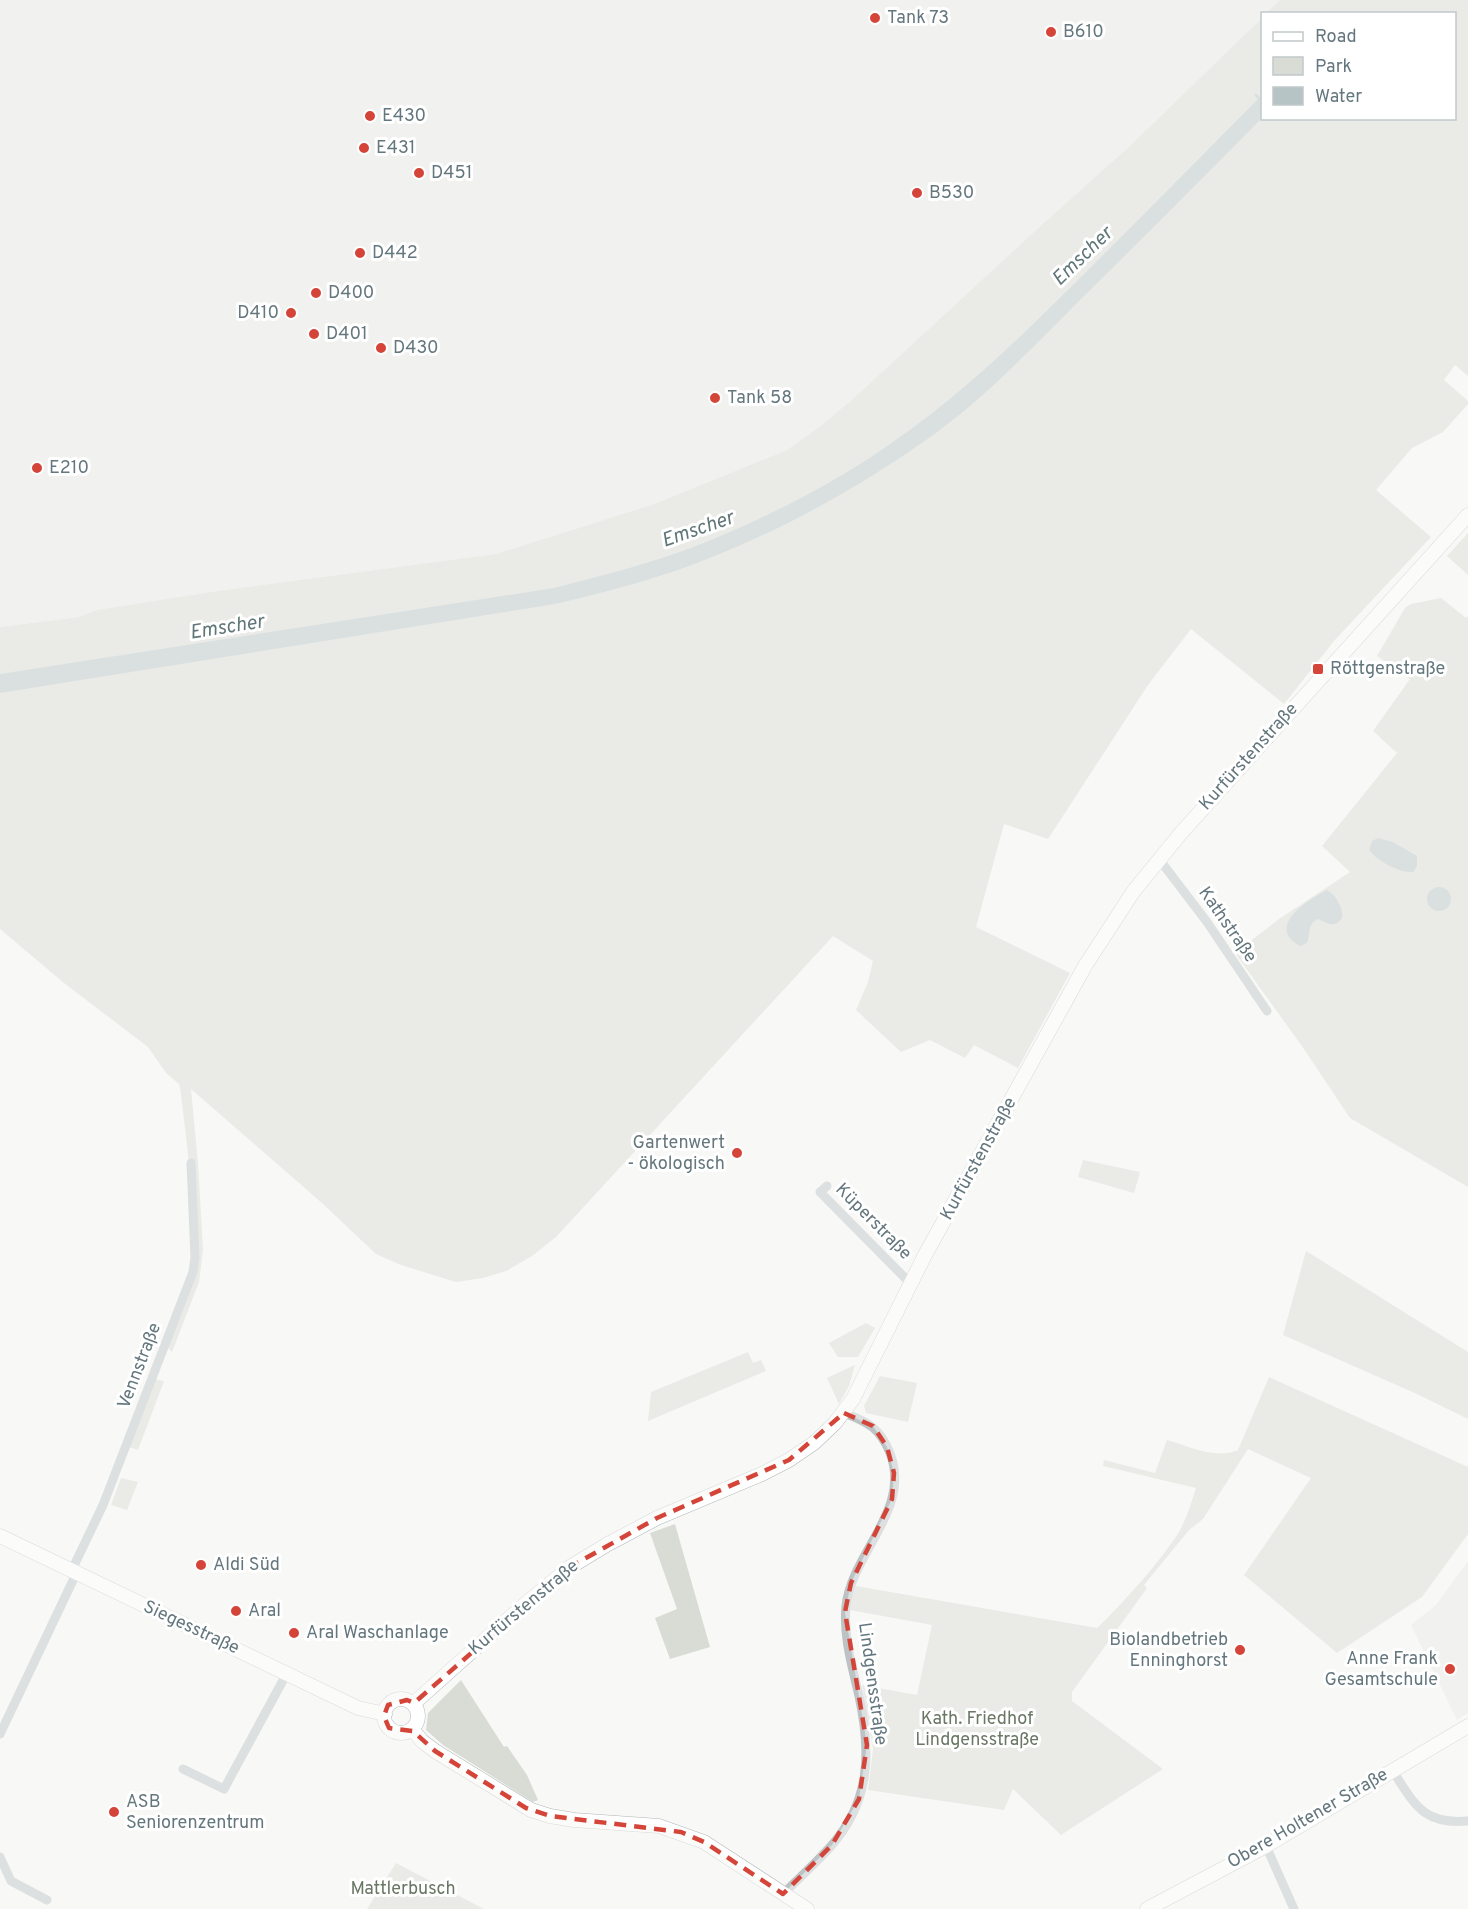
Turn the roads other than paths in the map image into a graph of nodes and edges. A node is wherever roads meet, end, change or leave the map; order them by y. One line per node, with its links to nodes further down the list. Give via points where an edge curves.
1 (1468, 515): 2 (main road, Kurfürstenstraße)
2 (1159, 859): 3 (street, Kathstraße); 6 (main road, Kurfürstenstraße, via 1097,945)
3 (1267, 1011)
4 (192, 1163): 9 (street, Vennstraße, via 193,1272)
5 (827, 1186): 6 (street, Küperstraße, via 820,1192)
6 (910, 1283): 7 (main road, Kurfürstenstraße)
7 (844, 1413): 11 (main road, Kurfürstenstraße, via 814,1443 789,1460 657,1518 570,1567); 21 (street, Lindgensstraße, via 875,1429 887,1447 894,1473 889,1509 851,1582 845,1612 847,1644 867,1745 864,1775 848,1823 832,1845)
8 (0, 1536): 9 (main road, Siegesstraße)
9 (74, 1573): 10 (main road, Siegesstraße); 15 (street, Vennstraße)
10 (287, 1673): 12 (main road, Siegesstraße, via 358,1708); 16 (street, via 224,1789)
11 (414, 1704): 12 (main road, via 395,1700); 14 (main road, via 418,1717)
12 (384, 1714): 14 (main road, via 393,1731 404,1733)
13 (1468, 1726): 17 (main road, Obere Holtener Straße)
14 (412, 1729): 21 (main road, via 435,1751 531,1810 574,1820 659,1826 681,1832 704,1842)
15 (0, 1734)
16 (183, 1769)
17 (1392, 1770): 18 (street, via 1424,1812 1444,1821); 19 (main road, Obere Holtener Straße)
18 (1468, 1821)
19 (1266, 1846): 24 (main road, Obere Holtener Straße); 25 (street)
20 (0, 1857): 22 (street, via 11,1881)
21 (783, 1894): 23 (main road)
22 (47, 1900)
23 (807, 1909)
24 (1147, 1909)
25 (1294, 1909)

